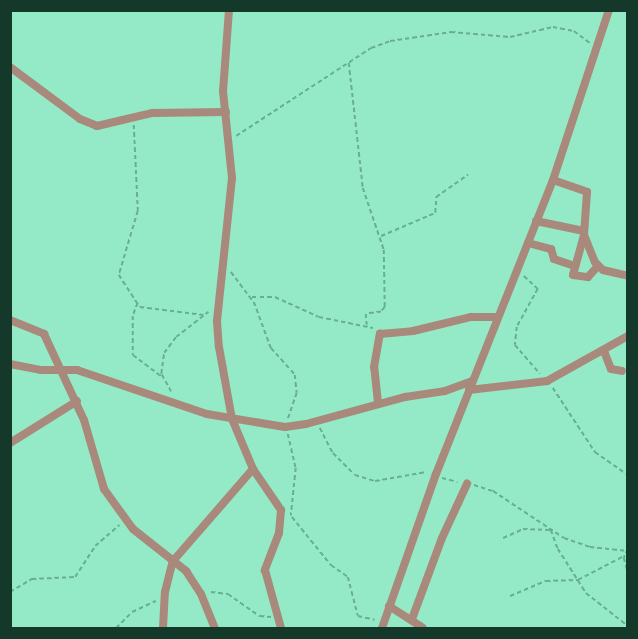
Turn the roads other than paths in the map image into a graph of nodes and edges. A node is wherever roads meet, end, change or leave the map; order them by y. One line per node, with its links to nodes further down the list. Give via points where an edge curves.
1 (229, 10): 4 (street)
2 (609, 10): 5 (street)
3 (10, 67): 4 (street, via 88,123 105,126 133,116)
4 (226, 112): 23 (street, via 232,192 219,304 222,374)
5 (553, 180): 6 (street); 7 (street, via 587,192)
6 (536, 221): 7 (street); 8 (street)
7 (584, 233): 9 (street); 10 (street)
8 (528, 243): 9 (street, via 551,249 554,259); 12 (street)
9 (574, 266): 10 (street, via 573,274 586,277)
10 (598, 266): 11 (street)
11 (627, 276)
12 (498, 317): 19 (street); 22 (street, via 461,318 413,331 384,332 374,351)
13 (10, 320): 17 (street, via 44,334)
14 (627, 336): 15 (street)
15 (604, 351): 18 (street, via 611,369); 20 (street, via 547,381)
16 (10, 363): 17 (street)
17 (63, 369): 21 (street); 23 (street)
18 (622, 370)
19 (472, 381): 20 (street); 22 (street, via 445,391)
20 (469, 390): 28 (street)
21 (77, 401): 24 (street); 27 (street, via 102,484 128,523)
22 (378, 403): 23 (street, via 285,427)
23 (232, 419): 25 (street)
24 (10, 443)
25 (253, 469): 27 (street); 32 (street, via 281,510 279,533 265,570)
26 (467, 484): 29 (street)
27 (173, 561): 30 (street); 31 (street, via 201,594)
28 (389, 606): 29 (street); 33 (street)
29 (412, 619): 34 (street)
30 (163, 628)
31 (215, 628)
32 (281, 628)
33 (382, 628)
34 (423, 628)

